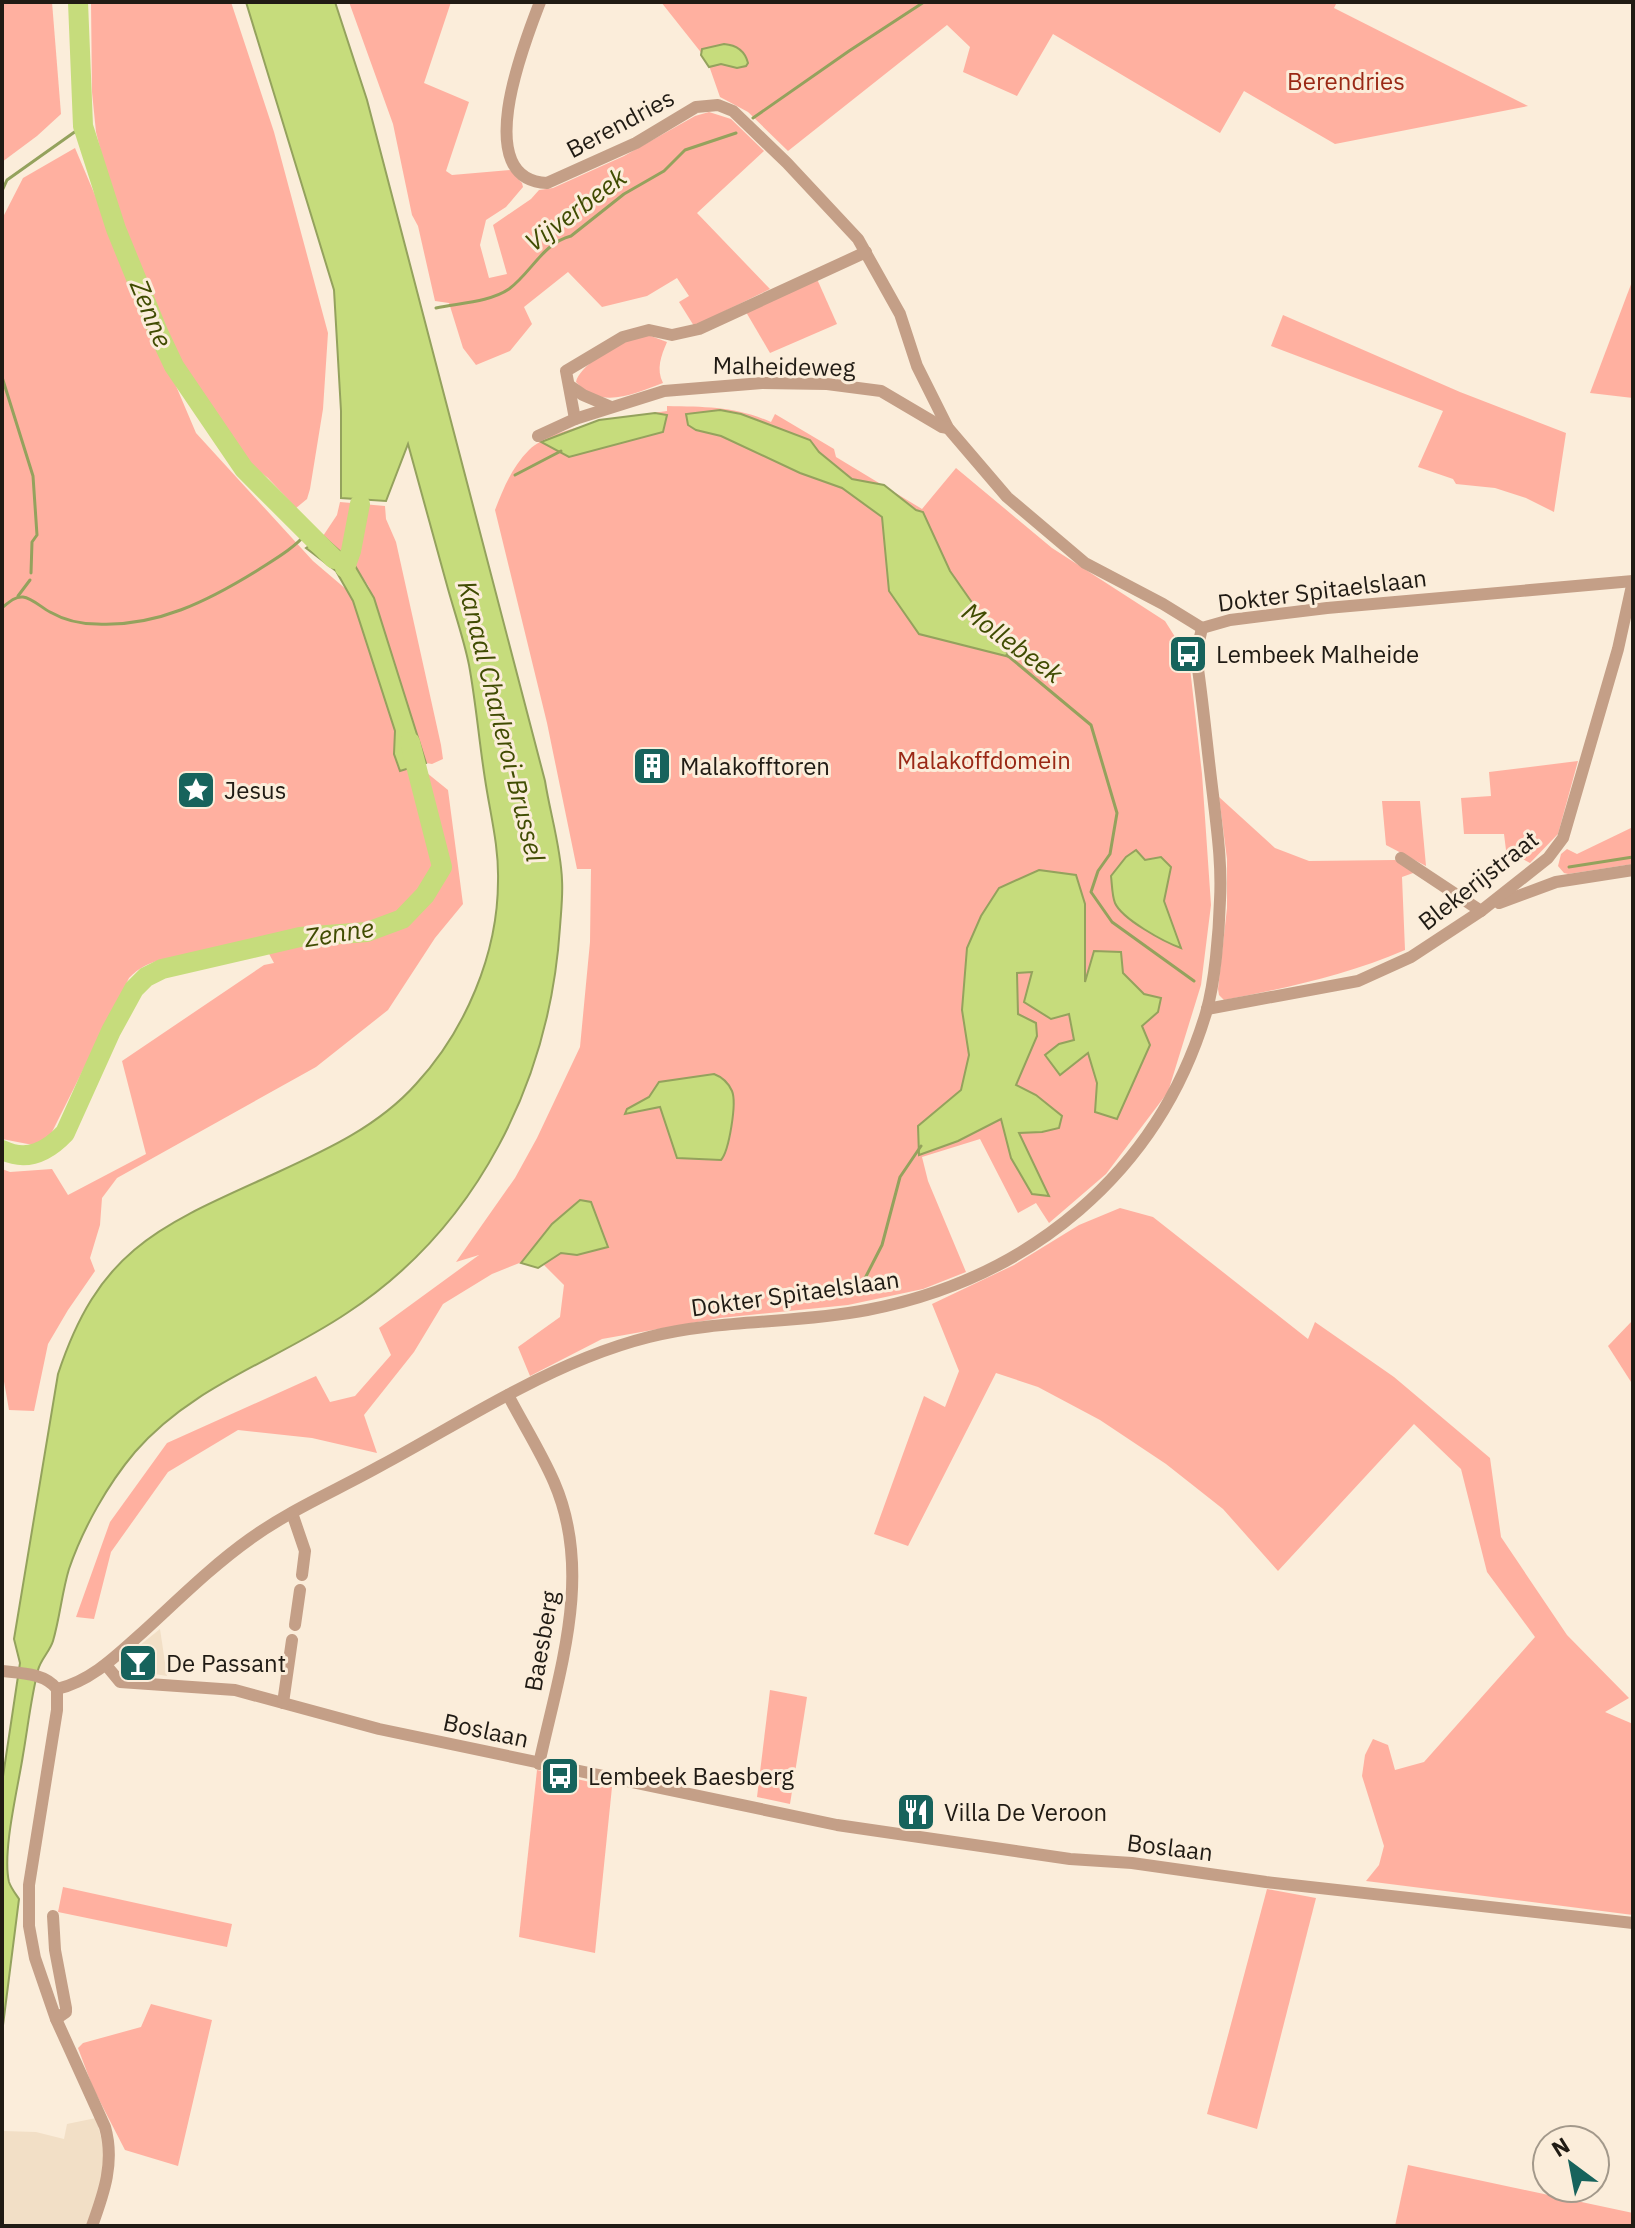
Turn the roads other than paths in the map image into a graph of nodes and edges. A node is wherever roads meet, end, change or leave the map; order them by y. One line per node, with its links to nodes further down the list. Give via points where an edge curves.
1 (540, 2): 2 (street, Berendries, via 514,71 509,101 509,144 521,175 547,183 636,143 696,107 718,105 733,111 787,163)
2 (866, 252): 3 (street, Malheideweg, via 699,329 672,335 649,330 623,337 566,371); 6 (street, Berendries, via 900,314 917,366)
3 (570, 386): 4 (street); 5 (street)
4 (611, 407): 5 (street, Malheideweg); 6 (street, Malheideweg, via 701,386 827,384 887,393)
5 (575, 419): 7 (street, Malheideweg)
6 (948, 428): 9 (street, Berendries, via 1007,497 1085,563)
7 (538, 436)
8 (1633, 581): 9 (street, Dokter Spitaelslaan, via 1327,608); 11 (street, Blekerijstraat, via 1563,838)
9 (1202, 628): 15 (street, Dokter Spitaelslaan, via 1196,655 1221,894)
10 (1401, 858): 14 (street)
11 (1548, 858): 13 (street, via 1548,872); 14 (street, Blekerijstraat)
12 (1633, 870): 13 (street)
13 (1556, 882): 14 (street)
14 (1481, 911): 15 (street, Blekerijstraat, via 1411,957 1358,981)
15 (1207, 1009): 16 (street, Dokter Spitaelslaan, via 1176,1087 1140,1145 1079,1211 1012,1259 951,1288 865,1311 650,1337)
16 (508, 1395): 17 (street, Dokter Spitaelslaan); 26 (street, Baesberg, via 554,1483 570,1537 570,1622)
17 (292, 1513): 18 (street, via 305,1551); 22 (street, Dokter Spitaelslaan, via 228,1555)
18 (302, 1575)
19 (300, 1590): 20 (street)
20 (295, 1625)
21 (292, 1640): 25 (street)
22 (106, 1665): 24 (street, Dokter Spitaelslaan); 25 (street, Boslaan, via 120,1682 235,1690)
23 (2, 1671): 24 (street, via 40,1677)
24 (57, 1689): 29 (street, via 27,1907 35,1958)
25 (283, 1703): 26 (street, Boslaan, via 366,1727)
26 (539, 1764): 28 (street, Boslaan, via 837,1825 1055,1857)
27 (53, 1916): 29 (street, via 66,2008)
28 (1633, 1923)
29 (56, 2019): 30 (street, via 109,2142 106,2182)
30 (92, 2226)

